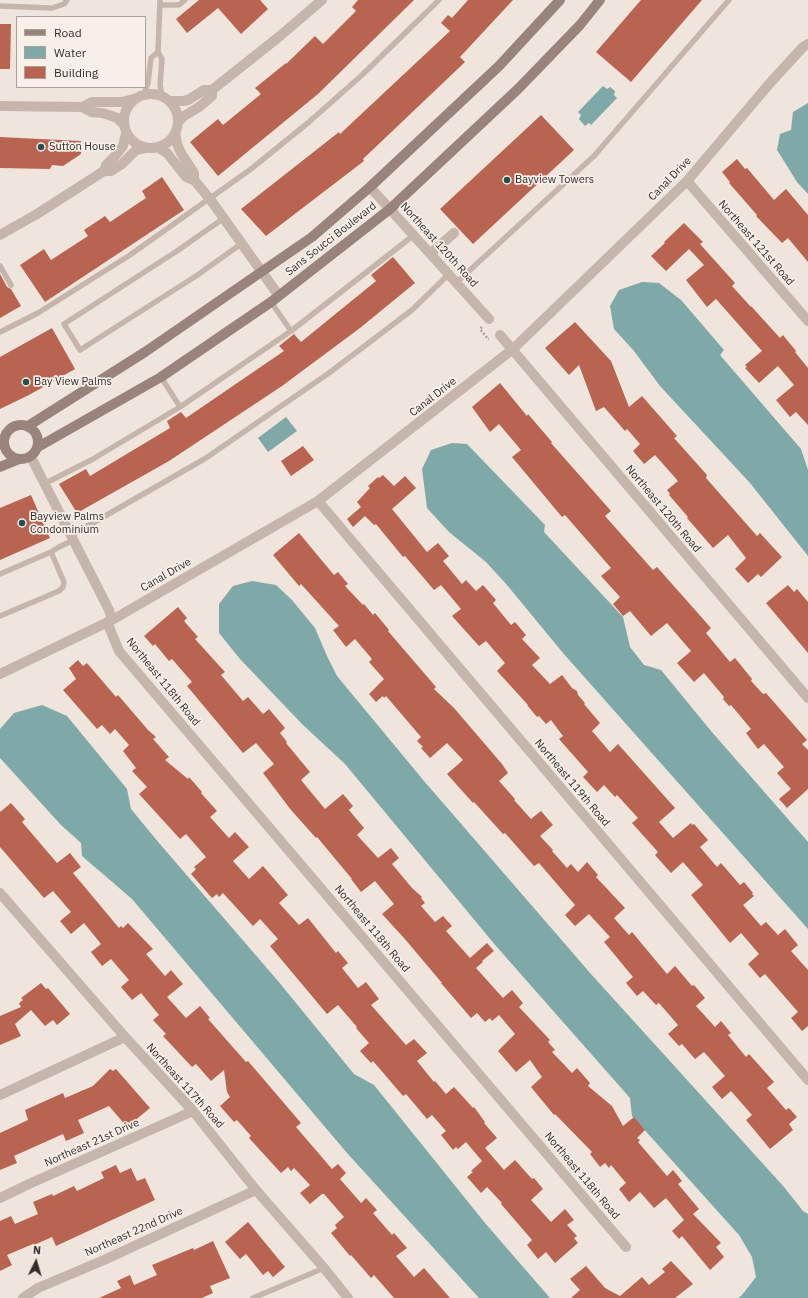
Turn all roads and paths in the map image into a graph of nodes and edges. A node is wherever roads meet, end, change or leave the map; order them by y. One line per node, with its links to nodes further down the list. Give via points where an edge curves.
1 (67, 0): 9 (lane, via 64,4 52,8)
2 (185, 0): 8 (lane, via 179,5)
3 (322, 0): 14 (street)
4 (439, 0): 28 (lane, via 309,122)
5 (560, 0): 27 (street, Sans Soucci Boulevard, via 499,66)
6 (600, 0): 29 (street, Sans Soucci Boulevard, via 580,25 518,89)
7 (729, 0): 39 (lane, via 594,156)
8 (160, 2): 11 (lane)
9 (0, 6)
10 (808, 44): 26 (street, Canal Drive, via 770,83)
11 (158, 52): 12 (lane, via 151,58); 16 (lane, via 162,58 160,85)
12 (146, 86)
13 (145, 88): 15 (lane)
14 (212, 90): 16 (street, via 204,90 183,101); 19 (street, via 212,96)
15 (140, 97): 16 (street, via 154,94); 18 (street, via 122,102 92,102); 20 (street, via 126,110)
16 (165, 99): 19 (street, via 174,107)
17 (0, 106): 18 (street)
18 (82, 107): 20 (street, via 91,112 117,118)
19 (178, 121): 21 (street)
20 (125, 129): 23 (street, via 136,144); 24 (street, via 123,146 106,165)
21 (176, 133): 22 (street, via 170,141); 25 (street, via 177,144 194,173)
22 (158, 147): 23 (street); 25 (street, via 167,153 186,177)
23 (145, 148): 24 (street, via 136,150 111,171)
24 (104, 171): 32 (street)
25 (194, 180): 28 (street)
26 (687, 181): 43 (street, Northeast 121st Road); 47 (street, Canal Drive)
27 (370, 187): 29 (street, Northeast 120th Road); 37 (street, Sans Soucci Boulevard, via 312,237)
28 (210, 199): 30 (street); 45 (lane, via 89,281 38,313)
29 (390, 209): 33 (street, Northeast 120th Road); 41 (street, Sans Soucci Boulevard)
30 (224, 218): 34 (street); 34 (lane, via 64,324 80,350)
31 (454, 233): 35 (street)
32 (0, 235)
33 (414, 235): 35 (street, Northeast 120th Road); 44 (lane)
34 (241, 244): 37 (street)
35 (431, 253): 38 (street, Northeast 120th Road)
36 (0, 266): 40 (lane)
37 (262, 272): 41 (street); 50 (street, Sans Soucci Boulevard, via 145,352)
38 (449, 274): 39 (street, Northeast 120th Road); 58 (lane, via 412,310 323,378 206,458)
39 (457, 282): 42 (street, Northeast 120th Road)
40 (11, 285)
41 (275, 299): 44 (lane); 48 (street, Sans Soucci Boulevard)
42 (489, 319)
43 (808, 321)
44 (291, 331): 49 (lane)
45 (0, 332)
46 (500, 335): 47 (street, Northeast 120th Road)
47 (513, 350): 57 (street, Canal Drive); 64 (street, Northeast 120th Road)
48 (161, 376): 49 (lane); 52 (street, Sans Soucci Boulevard)
49 (180, 407): 56 (lane, via 93,459)
50 (28, 426): 51 (street, via 12,427); 52 (street, via 38,437)
51 (2, 437): 54 (street, via 5,450)
52 (38, 447): 53 (street)
53 (31, 457): 54 (street); 56 (street, Northeast 118th Road)
54 (17, 460): 55 (street)
55 (0, 467)
56 (44, 484): 58 (street, Northeast 118th Road)
57 (318, 501): 62 (street, Canal Drive); 67 (street, Northeast 119th Road)
58 (73, 537): 59 (lane); 62 (street, Northeast 118th Road, via 109,610)
59 (51, 552): 60 (lane); 61 (lane, via 64,582 59,591)
60 (0, 574)
61 (0, 616)
62 (110, 621): 63 (street, Canal Drive); 72 (street, Northeast 118th Road, via 119,651)
63 (0, 674)
64 (808, 698)
65 (0, 893): 66 (street, Northeast 117th Road)
66 (125, 1037): 68 (street); 69 (street, Northeast 117th Road)
67 (808, 1080)
68 (0, 1095)
69 (193, 1111): 70 (street, Northeast 117th Road); 71 (street, Northeast 21st Drive)
70 (256, 1190): 73 (street, Northeast 117th Road); 74 (street, Northeast 22nd Drive, via 38,1288)
71 (0, 1198)
72 (626, 1247)
73 (324, 1268): 75 (lane); 76 (street, Northeast 117th Road)
74 (23, 1298)
75 (253, 1298)
76 (348, 1298)

